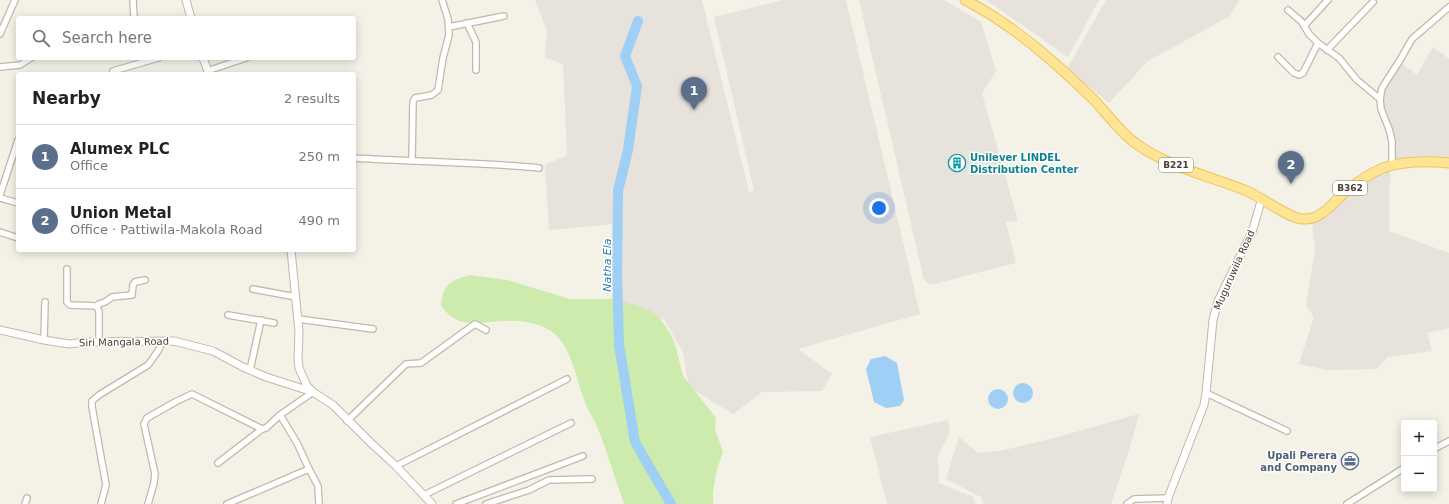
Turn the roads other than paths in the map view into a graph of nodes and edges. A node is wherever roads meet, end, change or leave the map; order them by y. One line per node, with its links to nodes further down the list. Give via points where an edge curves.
1 (15, 0): 16 (street)
2 (133, 0): 10 (street)
3 (186, 0): 11 (street)
4 (442, 0): 15 (street)
5 (965, 0): 36 (main road, B221, via 1035,48 1091,97 1137,144 1150,153)
6 (1328, 0): 14 (street)
7 (1373, 2): 18 (street)
8 (1449, 7): 28 (street, via 1412,39 1382,88)
9 (1288, 10): 14 (street)
10 (134, 16)
11 (190, 16)
12 (504, 16): 13 (street)
13 (467, 23): 15 (street); 25 (street, via 476,42)
14 (1304, 26): 17 (street)
15 (449, 27): 31 (street, via 438,90 432,95 415,98 413,102)
16 (0, 34)
17 (1318, 43): 18 (street); 19 (street, via 1303,73 1299,75)
18 (1327, 50): 28 (street, via 1339,58 1357,80)
19 (1278, 57)
20 (28, 60): 24 (street, via 20,65)
21 (151, 60): 26 (street)
22 (204, 60): 27 (street)
23 (241, 60): 27 (street)
24 (0, 67)
25 (476, 70)
26 (113, 71)
27 (208, 72)
28 (1380, 99): 33 (street, via 1381,109 1390,128)
29 (16, 146): 35 (street)
30 (356, 158): 31 (street)
31 (412, 161): 34 (street)
32 (1449, 164): 33 (main road, B362, via 1426,162)
33 (1392, 166): 36 (main road, B362, via 1365,178 1311,219 1299,219)
34 (540, 168)
35 (0, 196): 37 (street)
36 (1262, 198): 60 (street, Muguruwila Road, via 1252,232 1218,302 1213,320)
37 (16, 202)
38 (0, 232): 39 (street)
39 (16, 237)
40 (291, 252): 44 (street)
41 (67, 269): 46 (street, via 68,304)
42 (145, 280): 46 (street, via 135,282 132,295 112,296)
43 (253, 289): 44 (street)
44 (296, 297): 48 (street)
45 (45, 302): 54 (street)
46 (97, 306): 56 (street)
47 (228, 315): 49 (street)
48 (298, 319): 51 (street); 59 (street, via 299,368 306,386)
49 (261, 320): 50 (street); 57 (street)
50 (274, 323)
51 (373, 329)
52 (0, 330): 54 (street, Siri Mangala Road)
53 (486, 330): 62 (street, via 475,324 420,363 406,364)
54 (44, 340): 56 (street, Siri Mangala Road, via 69,344)
55 (163, 340): 56 (street, Siri Mangala Road); 57 (street, Siri Mangala Road, via 212,351); 76 (street, via 148,365 92,401 106,485)
56 (99, 342)
57 (250, 370): 59 (street, Siri Mangala Road)
58 (567, 378): 70 (street)
59 (313, 392): 61 (street); 62 (street, via 332,405)
60 (1206, 393): 65 (street); 75 (street, Muguruwila Road, via 1204,405)
61 (280, 415): 64 (street); 71 (street)
62 (347, 421): 70 (street)
63 (571, 423): 74 (street)
64 (262, 429): 69 (street); 77 (street, via 192,394 147,418 144,424 155,474)
65 (1287, 431)
66 (1449, 441): 67 (street)
67 (1437, 447)
68 (583, 456): 81 (street)
69 (218, 463)
70 (396, 466): 74 (street)
71 (309, 469): 78 (street); 79 (street, via 318,486)
72 (1401, 470): 84 (street)
73 (592, 480): 82 (street, via 548,480 529,490)
74 (424, 495): 80 (street)
75 (1167, 501): 83 (street, via 1134,499)
76 (101, 504)
77 (148, 504)
78 (227, 504)
79 (318, 504)
80 (432, 504)
81 (456, 504)
82 (486, 504)
83 (1127, 504)
84 (1347, 504)

